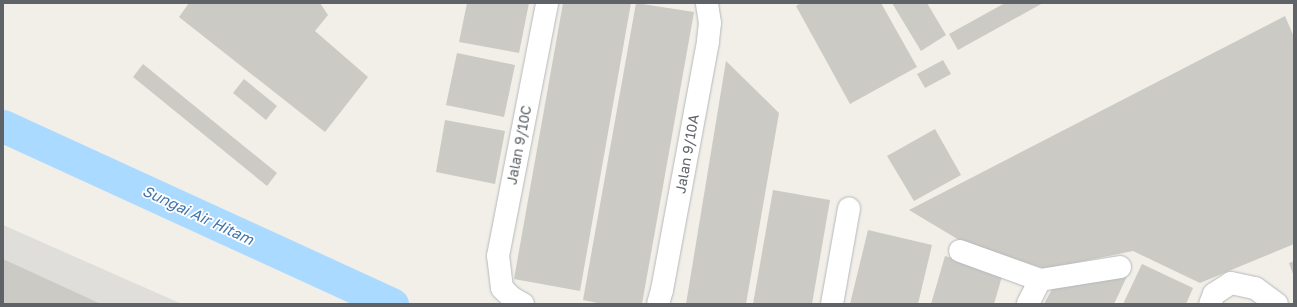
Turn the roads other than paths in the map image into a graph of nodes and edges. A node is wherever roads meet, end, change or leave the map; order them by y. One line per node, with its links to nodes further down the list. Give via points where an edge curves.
1 (547, 3): 7 (street, Jalan 9/10C, via 498,256 502,288)
2 (707, 3): 8 (street, Jalan 9/10A, via 710,23 708,40)
3 (849, 209): 9 (street)
4 (960, 251): 6 (street)
5 (1120, 267): 6 (street)
6 (1040, 280): 10 (street)
7 (523, 304)
8 (658, 304)
9 (832, 304)
10 (1028, 304)
11 (1210, 304): 12 (street, via 1214,294 1231,283 1255,288)
12 (1277, 304)

